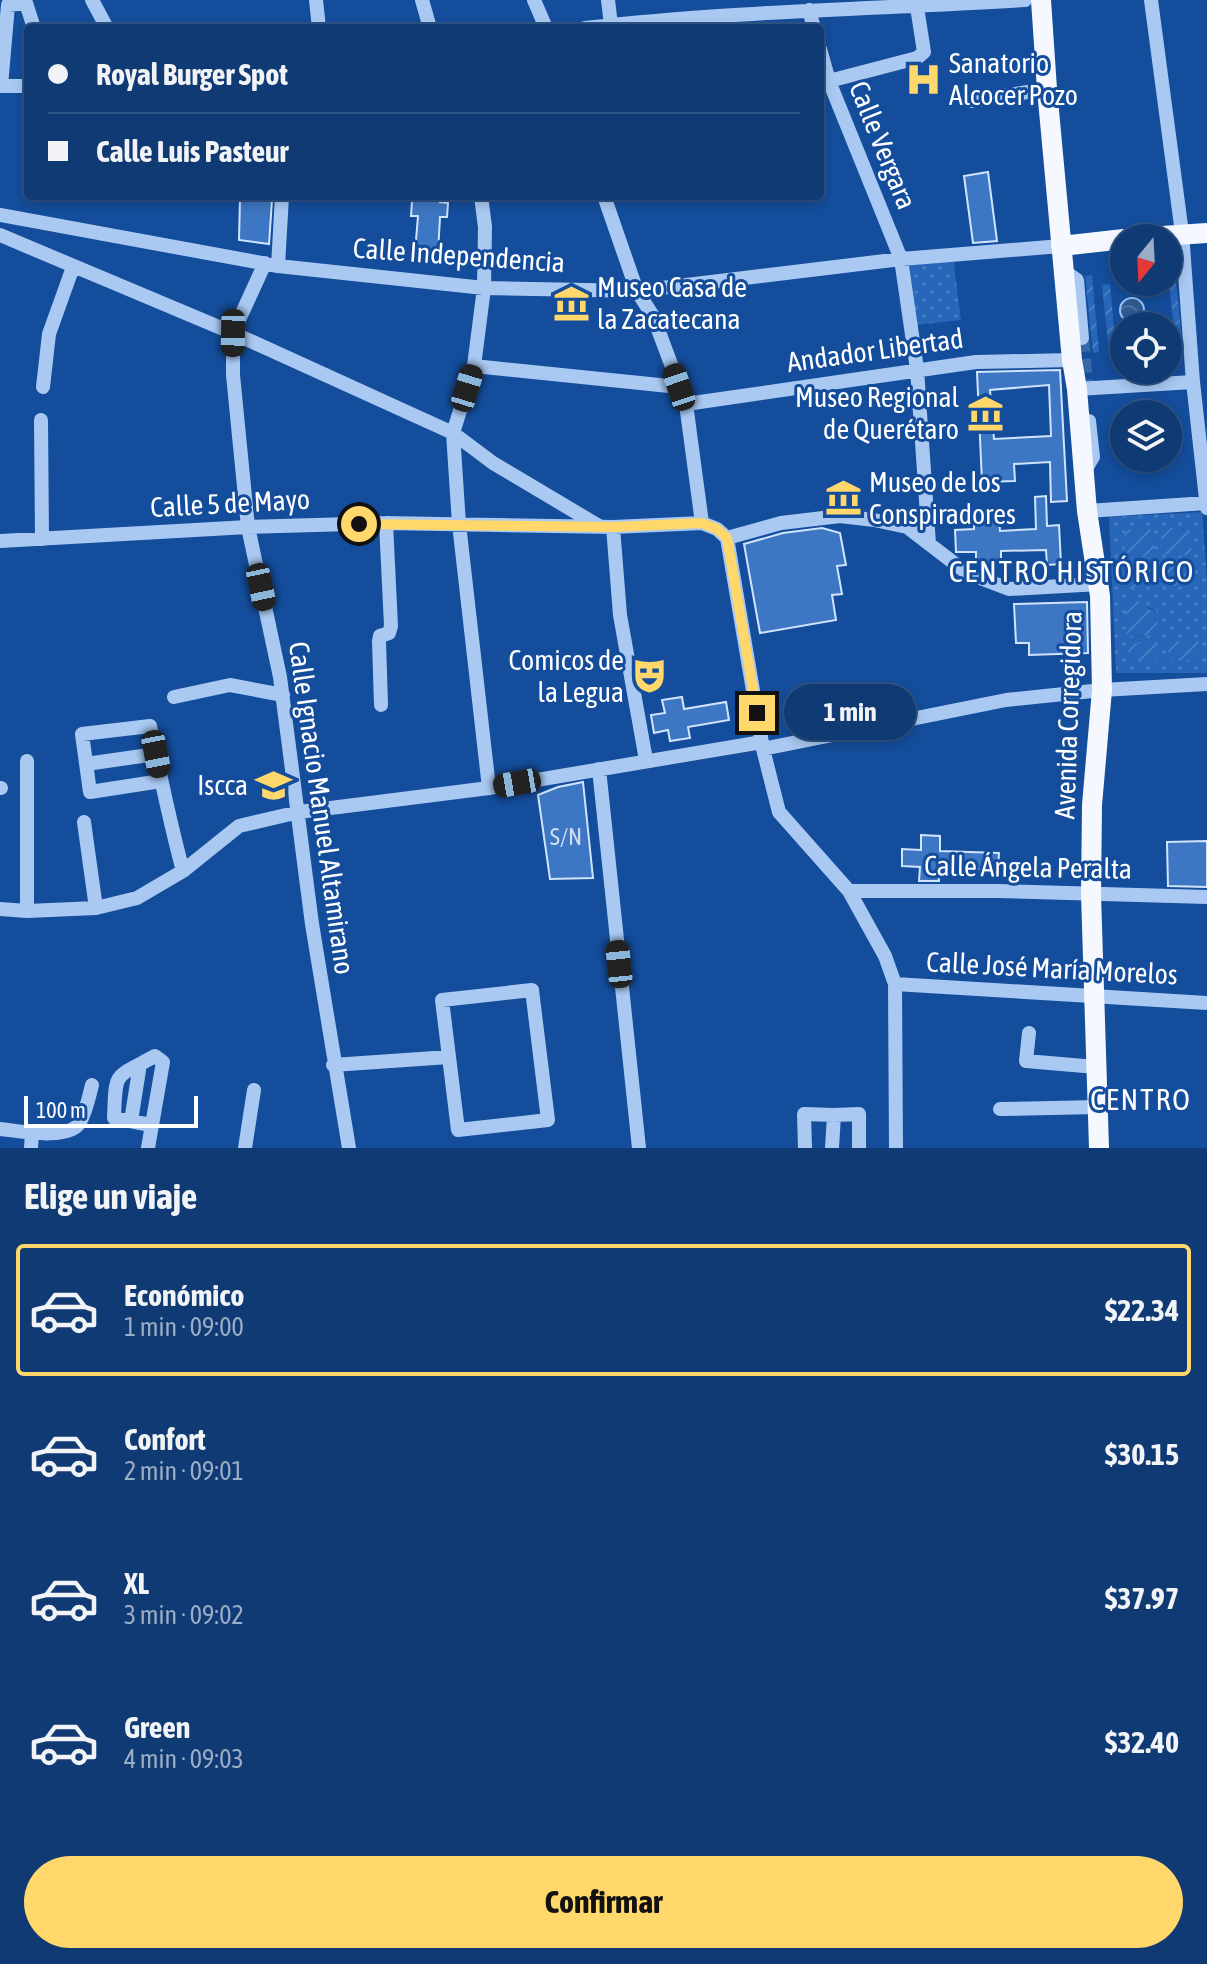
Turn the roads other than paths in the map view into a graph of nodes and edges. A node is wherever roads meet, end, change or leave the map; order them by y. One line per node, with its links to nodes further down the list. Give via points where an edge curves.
1 (92, 0): 12 (street)
2 (316, 0): 13 (street)
3 (422, 0): 14 (street)
4 (534, 0): 15 (street)
5 (608, 0): 16 (street)
6 (1025, 0): 10 (street)
7 (1041, 0): 25 (main road, Avenida Corregidora)
8 (1151, 0): 31 (street)
9 (802, 6): 10 (street); 17 (street); 18 (street)
10 (917, 7): 22 (street, via 924,52 917,58)
11 (33, 24): 20 (street, via 26,3 10,3)
12 (105, 24)
13 (319, 24)
14 (429, 24)
15 (544, 24)
16 (611, 24)
17 (621, 24)
18 (812, 24)
19 (24, 31): 20 (street)
20 (6, 32): 23 (street)
21 (824, 63): 22 (street, Calle Vergara)
22 (829, 81): 37 (street, Calle Vergara)
23 (0, 86): 24 (street)
24 (24, 86)
25 (1047, 89): 26 (street); 36 (main road, Avenida Corregidora)
26 (971, 101)
27 (281, 200): 38 (street)
28 (482, 200): 41 (street)
29 (605, 200): 42 (street)
30 (0, 215): 38 (street, Calle Independencia)
31 (1181, 224)
32 (1182, 233): 33 (main road); 48 (street)
33 (1207, 233)
34 (0, 235): 39 (street)
35 (1110, 241): 36 (main road)
36 (1061, 246): 37 (street, Calle Independencia); 40 (main road, Avenida Corregidora)
37 (901, 259): 42 (street, Calle Independencia); 47 (street, Calle Vergara)
38 (272, 264): 41 (street, Calle Independencia); 43 (street)
39 (73, 267): 43 (street); 49 (street, via 49,334)
40 (1064, 271): 44 (street, via 1077,280); 45 (main road, Avenida Corregidora)
41 (484, 288): 42 (street, Calle Independencia); 46 (street)
42 (637, 291): 50 (street, via 653,316)
43 (233, 333): 54 (street); 60 (street, Calle Ignacio Manuel Altamirano)
44 (1082, 338)
45 (1072, 360): 47 (street, Andador Libertad); 51 (main road, Avenida Corregidora)
46 (474, 366): 50 (street); 54 (street)
47 (917, 369): 52 (street, Andador Libertad); 62 (street, Calle Vergara)
48 (1193, 382): 51 (street); 55 (street)
49 (43, 387)
50 (679, 387): 52 (street)
51 (1082, 397): 56 (main road, Avenida Corregidora)
52 (686, 404): 58 (street)
53 (41, 420): 64 (street)
54 (453, 433): 59 (street); 61 (street, via 493,463)
55 (1207, 505): 56 (street)
56 (1087, 511): 66 (main road, Avenida Corregidora)
57 (386, 523): 59 (street, Calle 5 de Mayo); 60 (street, Calle 5 de Mayo); 71 (street, via 391,626 379,641)
58 (702, 523): 61 (street, Calle 5 de Mayo); 63 (street)
59 (459, 524): 61 (street, Calle 5 de Mayo); 79 (street)
60 (248, 527): 64 (street, Calle 5 de Mayo); 69 (street, Calle Ignacio Manuel Altamirano)
61 (607, 527): 74 (street)
62 (928, 537): 63 (street, via 907,527 840,516 781,523); 66 (street, via 967,573 1009,589)
63 (727, 538): 72 (street)
64 (42, 539): 65 (street, Calle 5 de Mayo)
65 (0, 541)
66 (1100, 584): 68 (main road, Avenida Corregidora)
67 (1207, 684): 68 (street)
68 (1102, 690): 72 (street, via 1006,700); 84 (main road, Avenida Corregidora)
69 (283, 695): 70 (street, via 230,685); 80 (street, Calle Ignacio Manuel Altamirano)
70 (174, 697)
71 (381, 705)
72 (762, 746): 74 (street); 83 (street, via 779,812)
73 (156, 754): 76 (street); 76 (street, via 150,726 82,734); 78 (street)
74 (646, 760): 77 (street)
75 (27, 761): 88 (street)
76 (86, 764): 78 (street, via 90,792)
77 (599, 769): 79 (street); 110 (street)
78 (161, 781): 82 (street)
79 (489, 788): 80 (street)
80 (299, 812): 82 (street, via 239,826); 95 (street, Calle Ignacio Manuel Altamirano)
81 (84, 822): 86 (street)
82 (183, 871): 86 (street, via 137,898)
83 (849, 891): 84 (street, Calle Ángela Peralta); 89 (street)
84 (1091, 894): 85 (street, Calle Ángela Peralta); 90 (main road, Avenida Corregidora)
85 (1207, 897)
86 (96, 908): 88 (street)
87 (0, 909): 88 (street)
88 (27, 911)
89 (895, 984): 90 (street, Calle José María Morelos); 114 (street)
90 (1095, 997): 91 (street, Calle José María Morelos); 96 (main road, Avenida Corregidora)
91 (1207, 1003)
92 (1029, 1033): 96 (street, via 1026,1061)
93 (449, 1057): 93 (street, via 442,1000 532,990 548,1120 458,1130); 95 (street)
94 (140, 1064): 102 (street); 102 (street, via 116,1080 114,1118); 103 (street, via 155,1056 163,1062)
95 (333, 1065): 109 (street, Calle Ignacio Manuel Altamirano)
96 (1096, 1069): 100 (main road, Avenida Corregidora)
97 (92, 1085): 105 (street, via 77,1127 66,1133)
98 (254, 1090): 108 (street)
99 (1000, 1109): 100 (street)
100 (1098, 1110): 115 (main road, Avenida Corregidora)
101 (834, 1115): 111 (street, via 804,1114); 112 (street); 113 (street, via 859,1114)
102 (131, 1121): 103 (street)
103 (151, 1125): 107 (street)
104 (0, 1129): 105 (street)
105 (32, 1132): 106 (street)
106 (31, 1148)
107 (148, 1148)
108 (245, 1148)
109 (349, 1148)
110 (639, 1148)
111 (805, 1148)
112 (832, 1148)
113 (859, 1148)
114 (896, 1148)
115 (1099, 1148)

